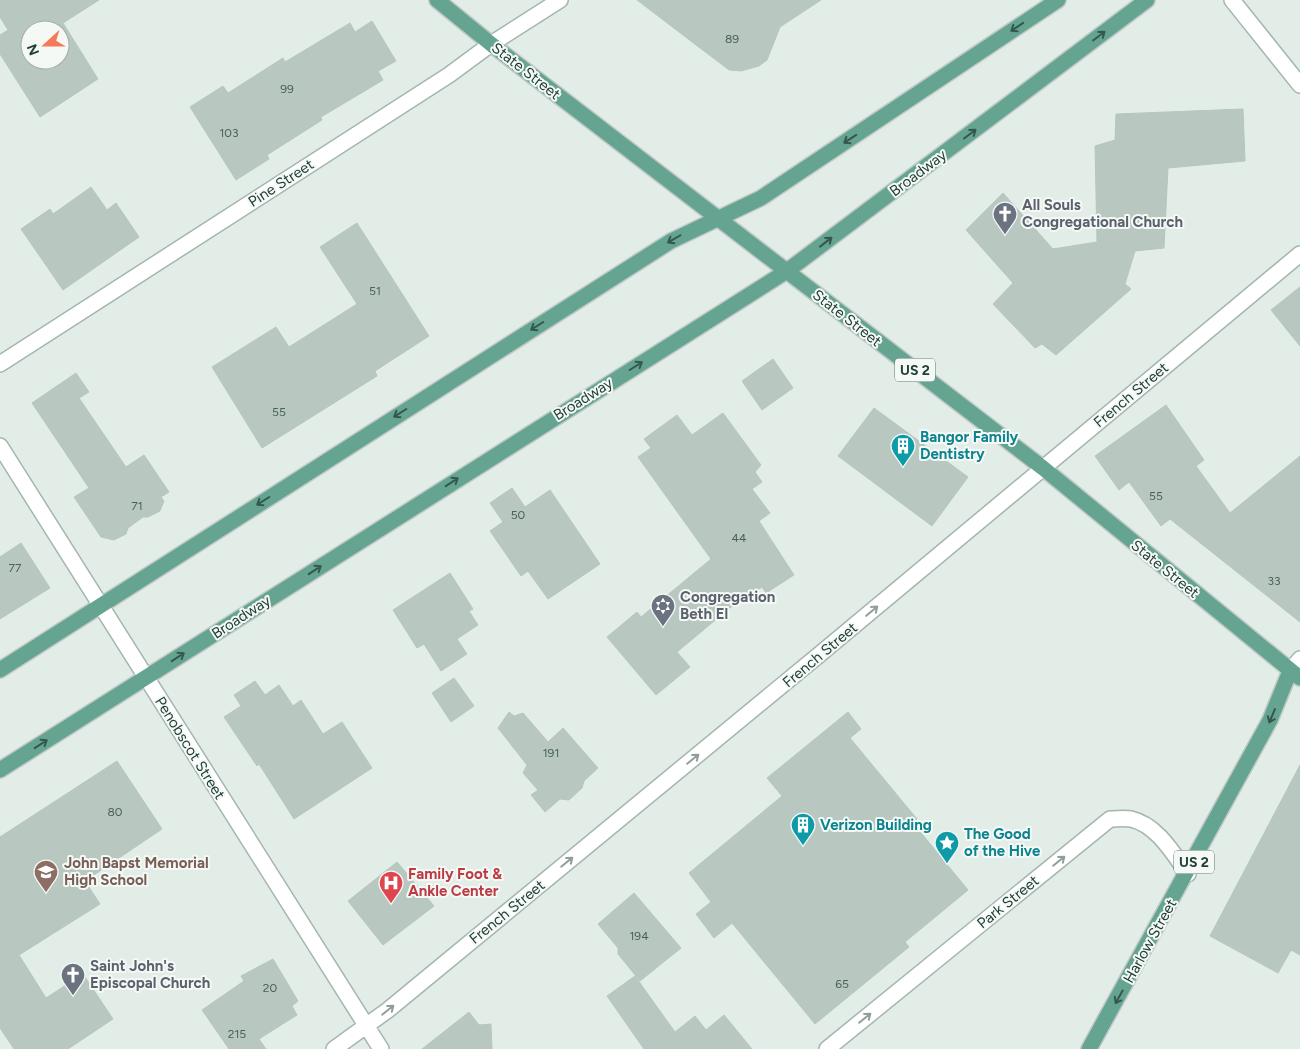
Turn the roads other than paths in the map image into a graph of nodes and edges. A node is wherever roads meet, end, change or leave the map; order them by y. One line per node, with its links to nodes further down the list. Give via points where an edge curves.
1 (437, 0): 6 (main road, State Street / US 2)
2 (560, 0): 6 (street, Pine Street)
3 (1058, 0): 8 (main road, one-way to 8, via 766,194)
4 (1147, 0): 10 (main road, Broadway, one-way to 4)
5 (1232, 0): 7 (street)
6 (491, 44): 8 (main road, State Street / US 2); 11 (street, Pine Street, via 449,75)
7 (1300, 85)
8 (718, 219): 10 (main road, State Street / US 2); 14 (main road, one-way to 14, via 671,241)
9 (1300, 254): 13 (street, French Street)
10 (787, 272): 13 (main road, State Street / US 2); 17 (main road, Broadway, one-way to 10)
11 (0, 364)
12 (0, 446): 14 (street, Penobscot Street)
13 (1044, 468): 15 (main road, State Street / US 2); 20 (street, French Street, one-way to 13)
14 (100, 604): 16 (main road); 17 (street, Penobscot Street)
15 (1297, 669): 19 (main road, Harlow Street / US 2, one-way to 19)
16 (0, 670)
17 (146, 678): 18 (main road, Broadway, one-way to 17); 20 (street, Penobscot Street)
18 (0, 770)
19 (1188, 874): 23 (street, Park Street, one-way to 19, via 1110,819 1131,819 1150,827 1167,844); 24 (main road, Harlow Street / US 2, one-way to 24)
20 (367, 1028): 21 (street, French Street); 22 (street, Penobscot Street)
21 (334, 1049)
22 (381, 1049)
23 (827, 1049)
24 (1089, 1049)

